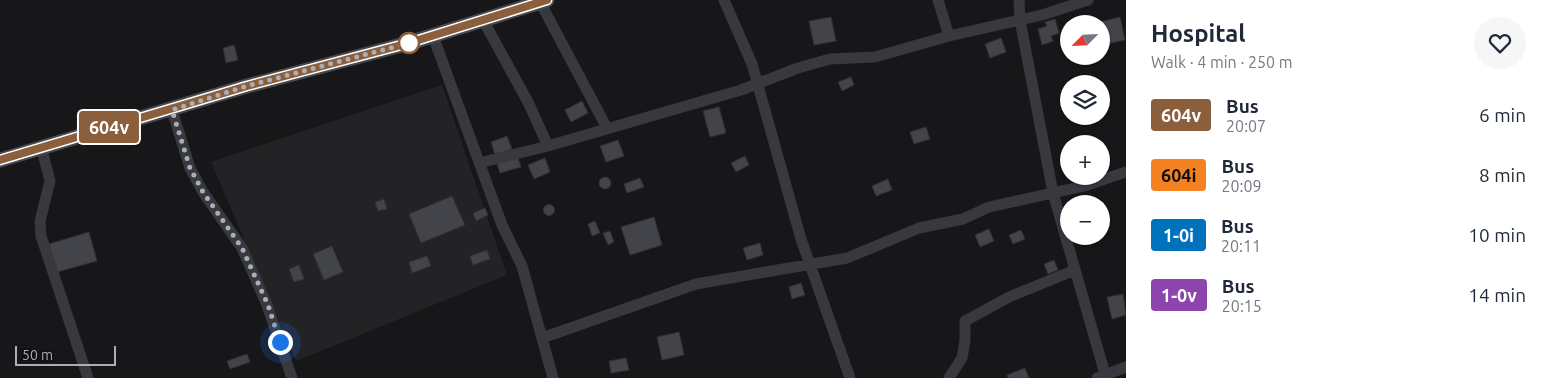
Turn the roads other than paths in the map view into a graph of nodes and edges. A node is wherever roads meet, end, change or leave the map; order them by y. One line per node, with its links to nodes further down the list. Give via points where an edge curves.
1 (724, 0): 10 (street)
2 (938, 0): 9 (street)
3 (1019, 0): 7 (street)
4 (1088, 0): 7 (street)
5 (543, 1): 6 (street); 12 (street)
6 (483, 20): 8 (street); 14 (street)
7 (1020, 20): 9 (street); 18 (street)
8 (433, 36): 11 (street, via 247,86); 16 (street)
9 (949, 36): 10 (street, via 875,57 830,58)
10 (758, 83): 12 (street); 19 (street, via 801,238)
11 (172, 110): 13 (street); 25 (street, via 190,168 242,248 268,305)
12 (607, 128): 14 (street)
13 (41, 146): 15 (street); 24 (street, via 50,181 40,221 41,236)
14 (548, 146): 16 (street)
15 (0, 160)
16 (479, 163): 21 (street, via 502,225 522,266)
17 (1126, 172): 18 (street)
18 (1053, 193): 19 (street, via 989,207 963,219 919,228 847,258); 20 (street)
19 (812, 264): 21 (street, via 696,284); 27 (street)
20 (1075, 270): 23 (street); 28 (street, via 1009,297 965,321 962,358)
21 (542, 338): 26 (street)
22 (1126, 367): 23 (street)
23 (1101, 376)
24 (88, 378)
25 (292, 378)
26 (553, 378)
27 (850, 378)
28 (949, 378)

